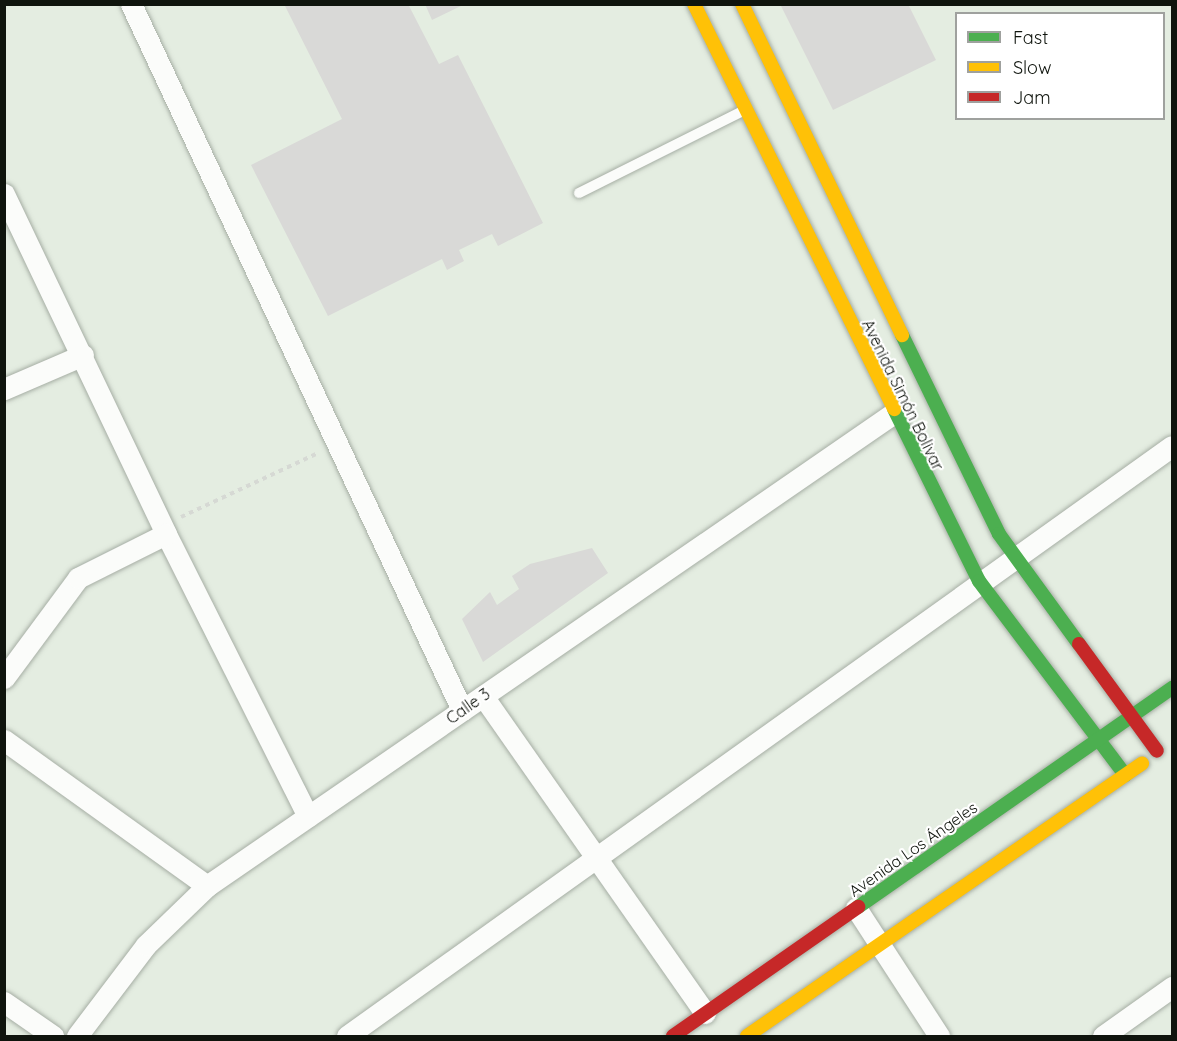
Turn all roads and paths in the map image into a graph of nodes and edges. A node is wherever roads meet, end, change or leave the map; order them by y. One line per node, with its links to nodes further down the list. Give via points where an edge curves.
1 (131, 4): 10 (street)
2 (694, 4): 4 (street, Avenida Simón Bolivar)
3 (742, 4): 13 (street, Avenida Simón Bolivar, via 999,534)
4 (745, 110): 5 (lane); 9 (street, Avenida Simón Bolivar)
5 (579, 193)
6 (4, 194): 7 (street)
7 (82, 355): 8 (street); 12 (street)
8 (4, 389)
9 (894, 413): 14 (street, Avenida Simón Bolivar); 17 (street, Calle 3)
10 (338, 444): 12 (path); 18 (street)
11 (1170, 452): 13 (street)
12 (164, 530): 15 (street, via 78,578); 25 (street)
13 (1016, 558): 14 (street); 19 (street, Avenida Simón Bolivar)
14 (979, 581): 22 (street, Avenida Simón Bolivar); 26 (street)
15 (4, 678)
16 (1173, 688): 19 (street, Avenida Los Ángeles)
17 (483, 696): 18 (street, Calle 3); 26 (street)
18 (462, 710): 25 (street, Calle 3)
19 (1132, 717): 22 (street, Avenida Los Ángeles); 23 (street, Avenida Simón Bolivar)
20 (4, 740): 27 (street)
21 (1173, 740): 23 (street)
22 (1099, 742): 24 (street, Avenida Simón Bolivar); 28 (street, Avenida Los Ángeles)
23 (1157, 751): 24 (street)
24 (1125, 775): 29 (street)
25 (308, 816): 27 (street, Calle 3)
26 (597, 857): 32 (street); 35 (street)
27 (207, 886): 34 (street, Calle 3, via 146,945)
28 (856, 908): 29 (street); 32 (street, Avenida Los Ángeles)
29 (878, 944): 36 (street); 37 (street)
30 (1173, 987): 38 (street)
31 (4, 1002): 33 (street)
32 (691, 1028)
33 (53, 1036)
34 (77, 1036)
35 (347, 1036)
36 (747, 1036)
37 (939, 1036)
38 (1103, 1036)

